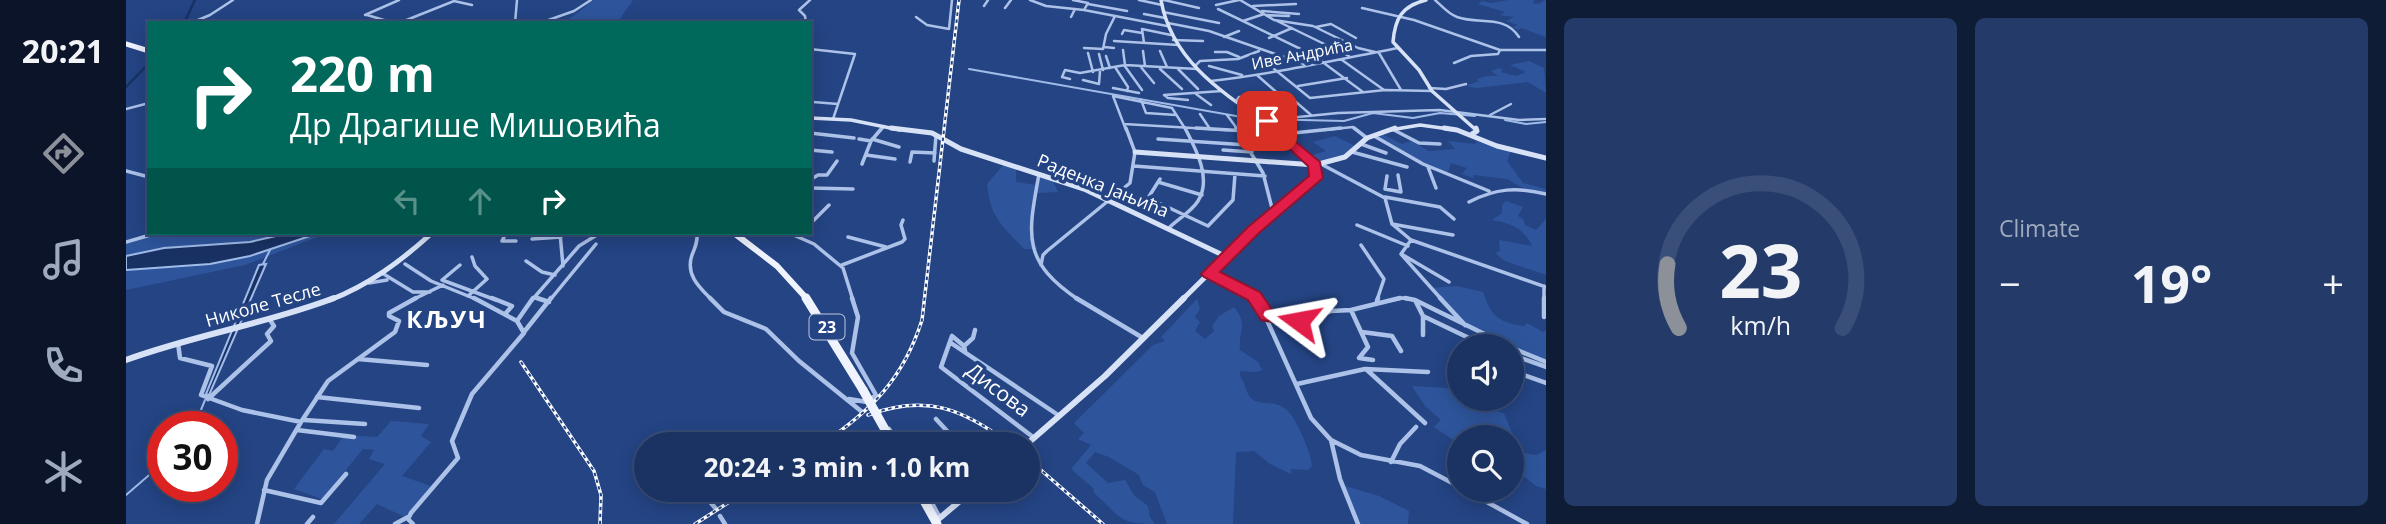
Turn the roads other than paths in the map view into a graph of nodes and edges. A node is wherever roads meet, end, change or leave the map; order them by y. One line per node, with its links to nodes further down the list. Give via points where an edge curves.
1 (233, 0): 38 (street)
2 (399, 0): 39 (street, via 365,15)
3 (517, 0): 41 (street)
4 (591, 0): 42 (street)
5 (810, 0): 43 (street, via 799,10)
6 (952, 0): 35 (street, via 949,29)
7 (988, 0): 19 (street)
8 (1011, 0): 21 (street)
9 (1030, 0): 24 (street)
10 (1073, 0): 16 (street)
11 (1139, 0): 15 (street)
12 (1240, 0): 20 (street); 44 (street, via 1217,7)
13 (1426, 0): 34 (street, via 1406,5)
14 (1434, 0): 57 (street, via 1453,16 1503,23)
15 (1162, 2): 22 (street); 28 (main road)
16 (1088, 4): 25 (street); 27 (street)
17 (1296, 4): 20 (street)
18 (472, 5): 40 (street, via 454,1)
19 (984, 6)
20 (1251, 6): 26 (street)
21 (1005, 8)
22 (1199, 8)
23 (1363, 8): 34 (street)
24 (1075, 9): 25 (street); 36 (street)
25 (1084, 10): 32 (street)
26 (1259, 10): 30 (street); 31 (street)
27 (1127, 11)
28 (1163, 12): 45 (main road); 46 (street)
29 (1144, 14): 45 (street)
30 (1265, 14): 33 (street); 37 (street); 44 (street)
31 (1298, 14)
32 (1115, 16): 45 (street); 66 (street)
33 (1289, 16)
34 (1398, 16): 69 (street, via 1392,42); 74 (street)
35 (916, 17)
36 (1071, 17)
37 (1274, 20): 48 (street); 49 (street)
38 (196, 21)
39 (387, 21)
40 (404, 21)
41 (515, 21)
42 (546, 21)
43 (805, 21)
44 (1243, 21): 54 (street)
45 (1166, 23): 55 (main road); 56 (street)
46 (1219, 23)
47 (1136, 27): 50 (street)
48 (1316, 27): 59 (street, via 1331,24); 79 (street, via 1358,48)
49 (1292, 29): 54 (street); 84 (street)
50 (1142, 31): 52 (street, via 1124,30); 55 (street); 63 (street)
51 (1239, 31): 56 (street)
52 (1122, 34)
53 (1188, 35): 61 (street)
54 (1275, 36): 58 (street); 87 (street)
55 (1172, 37): 61 (street); 65 (main road)
56 (1224, 37): 73 (street)
57 (1519, 37)
58 (1269, 38)
59 (1356, 38)
60 (1114, 41): 63 (street)
61 (1192, 41): 62 (street)
62 (1203, 41)
63 (1144, 43): 65 (street)
64 (126, 44): 71 (main road)
65 (1178, 45): 96 (main road)
66 (1104, 47): 67 (street); 68 (street)
67 (1084, 48)
68 (1114, 48)
69 (1398, 48): 79 (street, Иве Андрића); 116 (street, via 1419,69)
70 (812, 49): 126 (street, via 855,54)
71 (147, 50)
72 (1123, 50): 89 (street)
73 (1261, 50): 83 (street); 85 (street)
74 (1500, 50): 75 (street); 88 (street)
75 (1546, 50)
76 (1143, 51): 91 (street)
77 (1160, 51): 95 (street)
78 (1215, 52): 85 (street)
79 (1378, 52): 84 (street, Иве Андрића); 115 (street)
80 (1088, 53): 101 (street)
81 (1099, 54): 99 (street)
82 (1106, 55): 97 (street)
83 (1288, 57): 90 (street); 100 (street, via 1268,63)
84 (1351, 57): 86 (street, Иве Андрића)
85 (1241, 58): 96 (street, via 1202,60)
86 (1340, 59): 87 (street, Иве Андрића); 114 (street)
87 (1323, 62): 90 (street, Иве Андрића); 104 (street)
88 (1454, 63)
89 (1125, 65): 91 (street); 93 (street); 117 (street, via 1141,92)
90 (1306, 65): 100 (street, Иве Андрића)
91 (1142, 66): 94 (street); 108 (street)
92 (1209, 66): 103 (street, via 1232,68)
93 (1115, 67): 97 (street); 117 (street)
94 (1158, 67): 95 (street); 112 (street)
95 (1167, 67): 98 (street)
96 (1198, 67): 98 (street); 107 (main road)
97 (1110, 68): 99 (street)
98 (1176, 68): 113 (street)
99 (1101, 71): 101 (street); 106 (street, via 1099,84)
100 (1278, 71): 102 (street, Иве Андрића); 110 (street)
101 (1093, 72): 105 (street, via 1065,71 1062,77)
102 (1258, 76): 103 (street, Иве Андрића); 121 (street)
103 (1244, 77): 107 (street, Иве Андрића)
104 (1346, 78): 110 (street); 119 (street)
105 (1070, 79)
106 (1083, 80)
107 (1211, 81): 118 (main road)
108 (1154, 83)
109 (1466, 84): 116 (street)
110 (1298, 86): 119 (street, via 1310,98)
111 (1113, 88): 117 (street)
112 (1182, 89)
113 (1198, 89)
114 (1385, 90): 115 (street); 119 (street)
115 (1401, 90): 116 (street)
116 (1430, 90): 130 (street)
117 (1127, 91)
118 (1222, 91): 120 (street); 137 (street)
119 (1363, 92)
120 (1194, 93): 123 (street, via 1164,95); 128 (street)
121 (1282, 97): 135 (street); 137 (street, via 1236,99)
122 (1141, 100): 133 (street, via 1169,106); 133 (street, via 1146,113); 140 (street, via 1113,96)
123 (1188, 100)
124 (813, 102): 126 (street)
125 (147, 104): 129 (street)
126 (838, 104): 139 (street)
127 (1511, 104): 132 (street)
128 (1211, 105)
129 (126, 109)
130 (1460, 113): 132 (street); 135 (street, via 1383,110); 148 (street, via 1478,130)
131 (1200, 114): 143 (street)
132 (1490, 114): 138 (street, via 1519,120)
133 (1176, 115): 142 (street)
134 (1227, 116): 145 (street)
135 (1316, 116): 137 (street)
136 (812, 118): 139 (street, Раденка Јањића)
137 (1262, 118): 147 (street)
138 (1546, 118)
139 (833, 119): 141 (street, Раденка Јањића)
140 (1124, 124): 142 (street); 165 (street)
141 (884, 126): 149 (street, Раденка Јањића); 153 (street)
142 (1184, 128): 143 (street); 155 (street)
143 (1210, 129): 145 (street)
144 (1392, 130): 148 (street, via 1406,125 1436,126); 150 (street); 157 (street, via 1411,141)
145 (1237, 131): 147 (street); 159 (street)
146 (812, 133): 153 (street)
147 (1283, 134): 151 (street, via 1353,127); 178 (street)
148 (1472, 134): 171 (street, via 1497,146)
149 (936, 135): 164 (street); 184 (street, Раденка Јањића, via 961,149)
150 (1374, 135): 151 (street); 181 (street)
151 (1367, 138): 156 (street)
152 (1158, 139): 155 (street)
153 (872, 140): 160 (street); 169 (street)
154 (1426, 140): 157 (street)
155 (1191, 141): 159 (street); 170 (street)
156 (1359, 144): 167 (street); 168 (street)
157 (1431, 144): 158 (street)
158 (1440, 144)
159 (1247, 145): 166 (street)
160 (899, 147)
161 (812, 150): 163 (street)
162 (1223, 150): 166 (street)
163 (832, 152)
164 (935, 152): 174 (street); 176 (street, via 912,152)
165 (1135, 152): 170 (street); 179 (street)
166 (1252, 152): 175 (street)
167 (1352, 152): 178 (street); 180 (street)
168 (1386, 153)
169 (866, 155): 172 (street); 177 (street)
170 (1198, 156): 175 (street); 183 (street)
171 (1546, 158)
172 (895, 159)
173 (836, 161): 190 (street, via 827,175)
174 (934, 161)
175 (1259, 161): 178 (street); 188 (street)
176 (910, 162)
177 (862, 164)
178 (1318, 164): 198 (street); 203 (street, via 1316,178)
179 (1134, 166): 183 (street); 199 (street, via 1130,183)
180 (1407, 167)
181 (1428, 167): 192 (street); 195 (street)
182 (126, 171): 187 (street)
183 (1203, 171): 185 (street); 197 (street)
184 (1039, 173): 199 (street, Раденка Јањића); 237 (street, via 1030,233)
185 (1235, 174): 188 (street); 205 (street, via 1233,200 1208,226)
186 (1398, 175): 194 (street, via 1401,192)
187 (147, 176)
188 (1265, 176): 201 (street)
189 (1387, 176): 194 (street)
190 (812, 179)
191 (812, 188): 193 (street)
192 (1436, 188)
193 (853, 189)
194 (1385, 189): 198 (street)
195 (1489, 191): 196 (street, via 1519,187); 200 (street)
196 (1546, 194)
197 (1202, 195): 205 (street); 205 (street, via 1159,180 1149,198)
198 (1385, 197): 206 (street, via 1440,207); 209 (street)
199 (1111, 201): 211 (street, Раденка Јањића); 237 (street, via 1047,251)
200 (1469, 202)
201 (1272, 203): 203 (street); 204 (street)
202 (829, 205): 208 (street)
203 (1281, 206): 204 (main road)
204 (1273, 212): 232 (main road)
205 (1183, 215): 211 (street)
206 (1454, 219)
207 (904, 220): 229 (street, via 904,240)
208 (812, 222)
209 (1392, 224): 220 (street); 223 (street)
210 (1357, 225): 228 (street)
211 (1169, 228): 232 (street, Раденка Јањића)
212 (151, 235): 225 (street)
213 (430, 235): 239 (street, Николе Тесле)
214 (505, 235): 224 (street, via 502,241)
215 (561, 235): 222 (street); 238 (street)
216 (596, 235): 238 (street, via 584,242)
217 (697, 235): 290 (street, via 690,261 694,282 724,312 766,329)
218 (737, 235): 301 (main road, 23, bridge, via 783,270 821,317)
219 (801, 235): 236 (street)
220 (1453, 235)
221 (848, 237): 229 (street)
222 (532, 239)
223 (1411, 240): 228 (street); 246 (street)
224 (516, 241)
225 (126, 242)
226 (596, 244): 253 (street)
227 (1360, 245): 254 (street, via 1384,279)
228 (1408, 246): 230 (street)
229 (888, 248): 236 (street)
230 (1401, 254): 244 (street); 262 (street)
231 (472, 257): 248 (street, via 487,279)
232 (1227, 257): 240 (street)
233 (526, 261): 241 (street)
234 (405, 264): 245 (street)
235 (460, 265): 245 (street)
236 (842, 265): 290 (street, via 859,317 852,353 876,395 867,402)
237 (1041, 265): 269 (street, via 1069,293)
238 (564, 266): 241 (street)
239 (380, 274): 242 (street); 243 (street); 247 (street, Николе Тесле)
240 (1210, 274): 257 (street, via 1254,296); 269 (street)
241 (555, 275): 251 (street)
242 (387, 280): 243 (street); 247 (street)
243 (393, 282): 249 (street)
244 (1449, 282)
245 (441, 283): 248 (street); 249 (street); 250 (street)
246 (1545, 287): 259 (street)
247 (354, 288): 260 (street, Николе Тесле)
248 (475, 290): 250 (street); 256 (street, via 512,306)
249 (423, 296): 276 (street, via 396,307 388,315 399,321 398,329)
250 (468, 296): 256 (street)
251 (536, 298): 253 (street); 261 (street)
252 (1415, 300): 254 (street); 258 (street); 262 (street)
253 (549, 302): 264 (street)
254 (1376, 304): 255 (street)
255 (1350, 310): 257 (street, via 1331,310 1307,321); 265 (street)
256 (506, 313): 261 (street)
257 (1268, 316): 287 (street)
258 (1423, 317): 266 (street); 268 (street)
259 (1544, 317)
260 (270, 320): 270 (street, Николе Тесле); 289 (street, via 274,326 267,334 271,341)
261 (517, 321): 264 (street)
262 (1470, 329): 267 (street)
263 (975, 330): 272 (street)
264 (524, 332): 320 (street, via 472,394 453,441 457,461)
265 (1362, 332): 273 (street, via 1392,336); 278 (street, via 1368,347 1359,358)
266 (1460, 334)
267 (1481, 334)
268 (1423, 335)
269 (1144, 339): 293 (street)
270 (178, 343): 277 (street, Николе Тесле); 289 (street, via 180,358 212,366 201,395)
271 (950, 343): 272 (street, via 952,336); 275 (street); 304 (street, Дисова, via 941,367)
272 (964, 346): 275 (street)
273 (1401, 351)
274 (1524, 353): 280 (street)
275 (968, 355): 293 (street)
276 (356, 359): 281 (street); 288 (street, via 328,381)
277 (126, 360)
278 (1373, 360)
279 (1524, 360): 282 (street)
280 (1546, 362)
281 (427, 365)
282 (1546, 368)
283 (1365, 369): 284 (street); 287 (street); 297 (street)
284 (1428, 372)
285 (1524, 375): 286 (street)
286 (1546, 383)
287 (1297, 384): 307 (street, via 1311,418)
288 (317, 397): 291 (street); 296 (street)
289 (208, 399): 296 (street)
290 (848, 399): 292 (street)
291 (419, 408)
292 (861, 411)
293 (1060, 416): 305 (street)
294 (873, 417): 302 (street)
295 (936, 419): 303 (street)
296 (302, 421): 298 (street); 300 (street)
297 (1425, 423)
298 (365, 424)
299 (1416, 427): 308 (street, via 1400,443)
300 (297, 430): 306 (street); 311 (street, via 279,455)
301 (886, 432)
302 (891, 432)
303 (948, 432)
304 (1026, 432)
305 (1040, 434)
306 (354, 437)
307 (1331, 440): 308 (street, via 1361,455); 327 (street)
308 (1391, 462): 310 (street, via 1420,467)
309 (346, 474): 311 (street, via 321,503)
310 (1447, 480)
311 (264, 490): 322 (street)
312 (925, 502): 321 (main road, bridge)
313 (930, 502): 321 (street)
314 (960, 502): 321 (street)
315 (1488, 502): 328 (street)
316 (711, 503): 317 (street)
317 (716, 509)
318 (720, 516): 326 (street)
319 (313, 517): 323 (street)
320 (408, 517): 324 (street); 325 (street)
321 (937, 522)
322 (257, 524)
323 (307, 524)
324 (395, 524)
325 (413, 524)
326 (725, 524)
327 (1358, 524)
328 (1527, 524)

